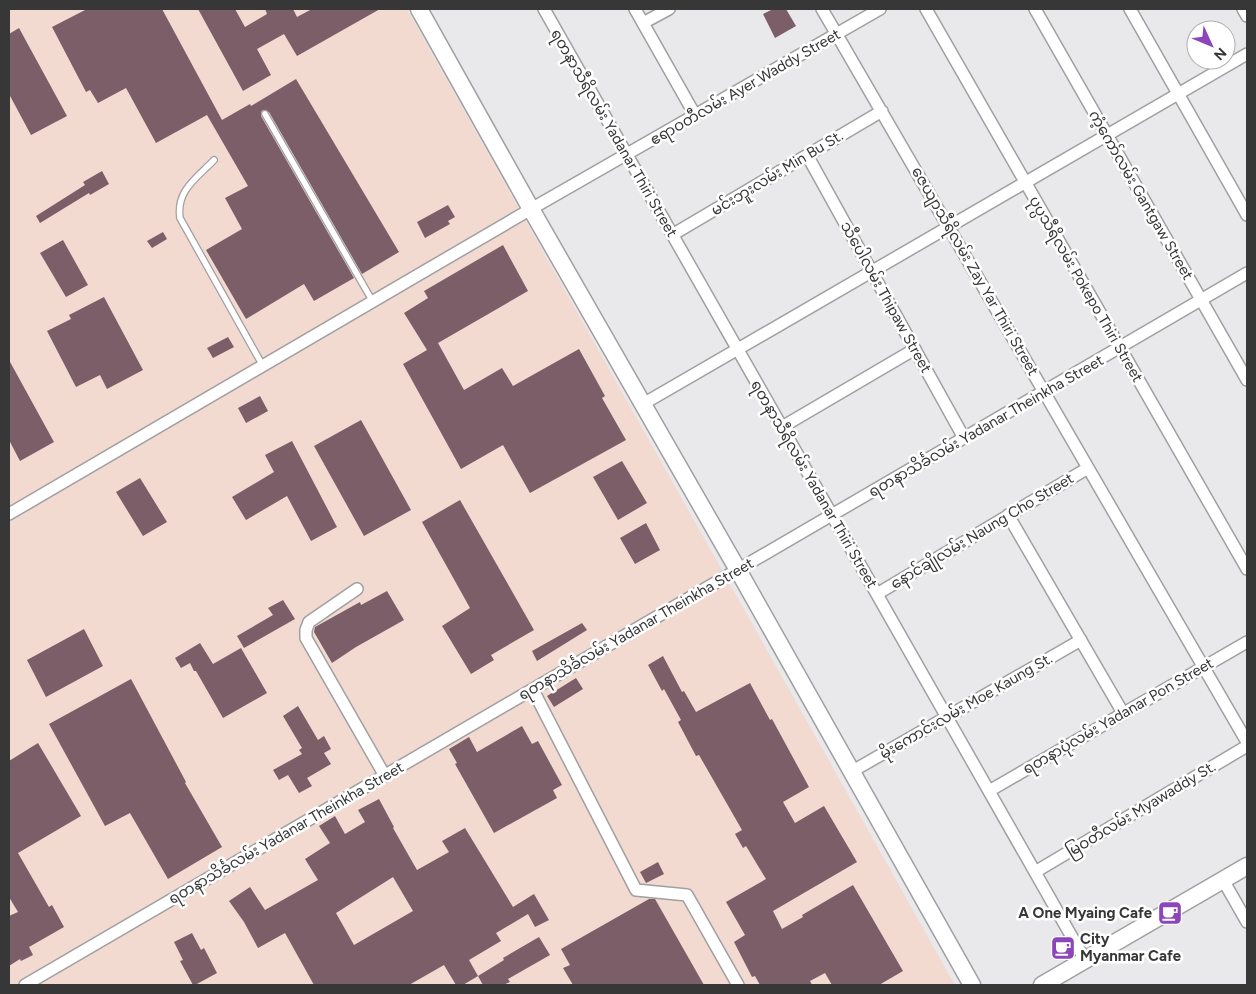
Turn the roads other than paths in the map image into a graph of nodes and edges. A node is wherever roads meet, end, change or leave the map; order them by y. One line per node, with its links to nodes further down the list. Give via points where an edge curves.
1 (419, 9): 24 (street)
2 (544, 9): 20 (street, ရတနာသီရိလမ်း Yadanar Thiri Street)
3 (635, 9): 12 (street)
4 (669, 9): 12 (street)
5 (822, 9): 13 (street, ဇေယျာသီရိလမ်း Zay Yar Thiri Street)
6 (880, 9): 13 (street, ဧရာဝတီလမ်း Ayer Waddy Street)
7 (926, 9): 23 (street, ပုပ္ပသီရိလမ်း Pokepo Thiri Street)
8 (1035, 9): 19 (street, ကံ့ကော်လမ်း Gantgaw Street)
9 (1130, 9): 15 (street)
10 (1243, 9): 11 (street)
11 (1247, 16)
12 (644, 24): 18 (street)
13 (837, 34): 16 (street, ဇေယျာသီရိလမ်း Zay Yar Thiri Street); 18 (street, ဧရာဝတီလမ်း Ayer Waddy Street)
14 (1247, 54): 15 (street)
15 (1178, 94): 19 (street); 25 (street)
16 (882, 110): 21 (street, မင်းဘူးလမ်း Min Bu St.); 26 (street, ဇေယျာသီရိလမ်း Zay Yar Thiri Street)
17 (265, 114): 31 (lane)
18 (694, 115): 20 (street, ဧရာဝတီလမ်း Ayer Waddy Street)
19 (1107, 135): 23 (street); 30 (street, ကံ့ကော်လမ်း Gantgaw Street)
20 (627, 154): 24 (street, ဧရာဝတီလမ်း Ayer Waddy Street); 27 (street, ရတနာသီရိလမ်း Yadanar Thiri Street)
21 (807, 155): 27 (street, မင်းဘူးလမ်း Min Bu St.); 28 (street, သီပေါလမ်း Thipaw Street)
22 (214, 160): 35 (lane, via 185,189 180,200 180,218)
23 (1025, 182): 26 (street); 32 (street, ပုပ္ပသီရိလမ်း Pokepo Thiri Street)
24 (531, 209): 31 (street, ဧရာဝတီလမ်း Ayer Waddy Street); 38 (street)
25 (1247, 215)
26 (949, 227): 28 (street); 37 (street, ဇေယျာသီရိလမ်း Zay Yar Thiri Street)
27 (672, 235): 33 (street, ရတနာသီရိလမ်း Yadanar Thiri Street)
28 (872, 271): 33 (street); 34 (street, သီပေါလမ်း Thipaw Street)
29 (1247, 273): 30 (street, ရတနာသိင်္ခလမ်း Yadanar Theinkha Street)
30 (1201, 300): 32 (street, ရတနာသိင်္ခလမ်း Yadanar Theinkha Street); 36 (street, ကံ့ကော်လမ်း Gantgaw Street)
31 (373, 302): 35 (street, ဧရာဝတီလမ်း Ayer Waddy Street)
32 (1119, 348): 37 (street, ရတနာသိင်္ခလမ်း Yadanar Theinkha Street); 45 (street, ပုပ္ပသီရိလမ်း Pokepo Thiri Street)
33 (737, 349): 38 (street); 39 (street, ရတနာသီရိလမ်း Yadanar Thiri Street)
34 (915, 349): 39 (street); 40 (street, သီပေါလမ်း Thipaw Street)
35 (263, 366): 42 (street, ဧရာဝတီလမ်း Ayer Waddy Street)
36 (1247, 380)
37 (1044, 392): 40 (street, ရတနာသိင်္ခလမ်း Yadanar Theinkha Street); 41 (street, ဇေယျာသီရိလမ်း Zay Yar Thiri Street)
38 (643, 404): 47 (street)
39 (782, 427): 44 (street, ရတနာသီရိလမ်း Yadanar Thiri Street)
40 (964, 438): 44 (street, ရတနာသိင်္ခလမ်း Yadanar Theinkha Street)
41 (1088, 468): 43 (street, နောင်ချိုလမ်း Naung Cho Street); 52 (street, ဇေယျာသီရိလမ်း Zay Yar Thiri Street)
42 (9, 514)
43 (1008, 515): 49 (street, နောင်ချိုလမ်း Naung Cho Street); 50 (street)
44 (832, 516): 47 (street, ရတနာသိင်္ခလမ်း Yadanar Theinkha Street); 49 (street, ရတနာသီရိလမ်း Yadanar Thiri Street)
45 (1242, 549): 46 (street, ပုပ္ပသီရိလမ်း Pokepo Thiri Street)
46 (1247, 569)
47 (738, 570): 53 (street, ရတနာသိင်္ခလမ်း Yadanar Theinkha Street); 57 (street)
48 (357, 590): 58 (street, via 309,622 306,638)
49 (877, 594): 55 (street, ရတနာသီရိလမ်း Yadanar Thiri Street)
50 (1080, 640): 54 (street); 55 (street, မိုးကောင်းလမ်း Moe Kaung St.)
51 (1247, 642): 52 (street, ရတနာပုံလမ်း Yadanar Pon Street)
52 (1204, 667): 54 (street, ရတနာပုံလမ်း Yadanar Pon Street); 56 (street, ဇေယျာသီရိလမ်း Zay Yar Thiri Street)
53 (533, 690): 58 (street, ရတနာသိင်္ခလမ်း Yadanar Theinkha Street); 66 (street, via 636,890 687,894)
54 (1123, 713): 59 (street, ရတနာပုံလမ်း Yadanar Pon Street)
55 (947, 717): 57 (street, မိုးကောင်းလမ်း Moe Kaung St.); 59 (street, ရတနာသီရိလမ်း Yadanar Thiri Street)
56 (1247, 744): 61 (street, မြဝတီလမ်း Myawaddy St.)
57 (850, 772): 67 (street)
58 (385, 776): 65 (street, ရတနာသိင်္ခလမ်း Yadanar Theinkha Street)
59 (989, 791): 61 (street, ရတနာသီရိလမ်း Yadanar Thiri Street)
60 (1247, 866): 62 (street)
61 (1035, 872): 64 (street, ရတနာသီရိလမ်း Yadanar Thiri Street)
62 (1223, 880): 63 (street); 64 (street)
63 (1247, 922)
64 (1085, 960): 68 (street)
65 (25, 985)
66 (738, 985)
67 (972, 985)
68 (1042, 985)

